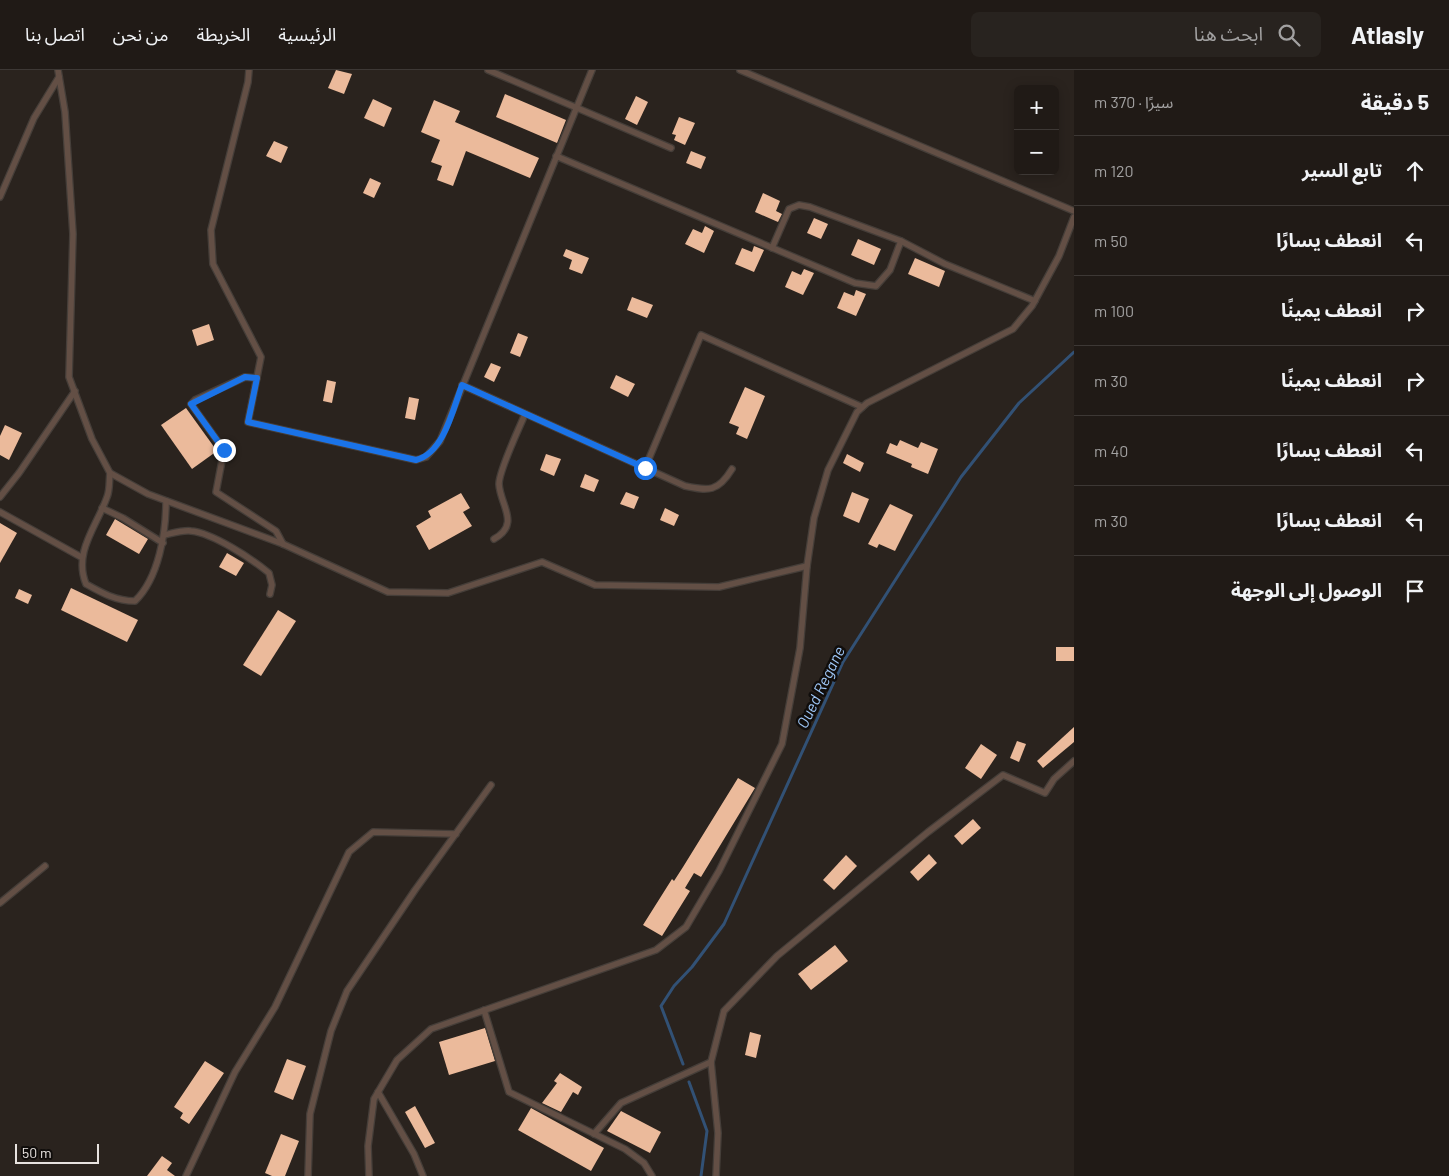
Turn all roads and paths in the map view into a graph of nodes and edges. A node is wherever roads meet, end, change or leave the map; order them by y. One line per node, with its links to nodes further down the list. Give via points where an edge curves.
1 (58, 70): 6 (lane)
2 (249, 70): 16 (lane, via 210,230 213,264 261,357)
3 (488, 70): 7 (lane)
4 (592, 70): 7 (lane)
5 (740, 70): 11 (lane)
6 (60, 77): 10 (lane, via 34,118); 18 (lane, via 66,112 73,234 69,377)
7 (577, 107): 8 (lane); 9 (lane)
8 (671, 148)
9 (556, 156): 14 (lane); 17 (lane)
10 (0, 197)
11 (1074, 211)
12 (1074, 217): 15 (lane)
13 (901, 241): 14 (lane, via 799,205 789,209); 14 (lane, via 890,270 876,286 855,283); 15 (lane, via 945,264)
14 (772, 248)
15 (1035, 301): 19 (lane, via 1013,329)
16 (257, 378): 17 (lane, via 248,422 416,460 426,457 440,441); 31 (lane, via 245,377 191,404 224,450 216,492 276,531)
17 (462, 385): 20 (lane)
18 (75, 391): 23 (lane, via 92,439); 24 (lane)
19 (862, 407): 21 (lane, via 701,335); 33 (lane, via 828,470 814,518)
20 (525, 414): 21 (lane); 29 (lane, via 499,484 508,524 504,534)
21 (645, 468): 22 (lane, via 685,486 707,490 719,486)
22 (732, 469)
23 (110, 473): 25 (lane); 26 (lane, via 108,495)
24 (0, 497)
25 (166, 501): 28 (lane); 31 (lane)
26 (102, 508): 30 (lane); 32 (lane)
27 (0, 512): 32 (lane)
28 (164, 535): 30 (lane); 34 (lane, via 192,531 222,542 269,573)
29 (494, 539)
30 (163, 543): 32 (lane, via 142,594 135,601 120,601 86,584)
31 (283, 544): 33 (lane, via 388,592 448,593 542,562 595,586 719,587)
32 (81, 557)
33 (807, 566): 40 (lane, via 800,648 782,744 719,871 686,926 656,950)
34 (270, 594)
35 (1074, 760): 41 (lane, via 1054,778 1045,793 1003,775 777,956 724,1010)
36 (491, 785): 37 (lane)
37 (456, 834): 44 (lane, via 373,832 349,852 276,1006 235,1072); 45 (lane, via 347,991 332,1031 310,1114)
38 (45, 866): 39 (lane)
39 (0, 903)
40 (484, 1010): 42 (lane, via 431,1029 397,1060); 43 (lane, via 509,1092)
41 (711, 1062): 43 (lane, via 621,1103); 49 (lane, via 718,1133)
42 (378, 1092): 46 (lane, via 368,1146); 47 (lane)
43 (594, 1134): 48 (lane, via 625,1149 644,1163)
44 (186, 1176)
45 (308, 1176)
46 (369, 1176)
47 (423, 1176)
48 (652, 1176)
49 (716, 1176)

